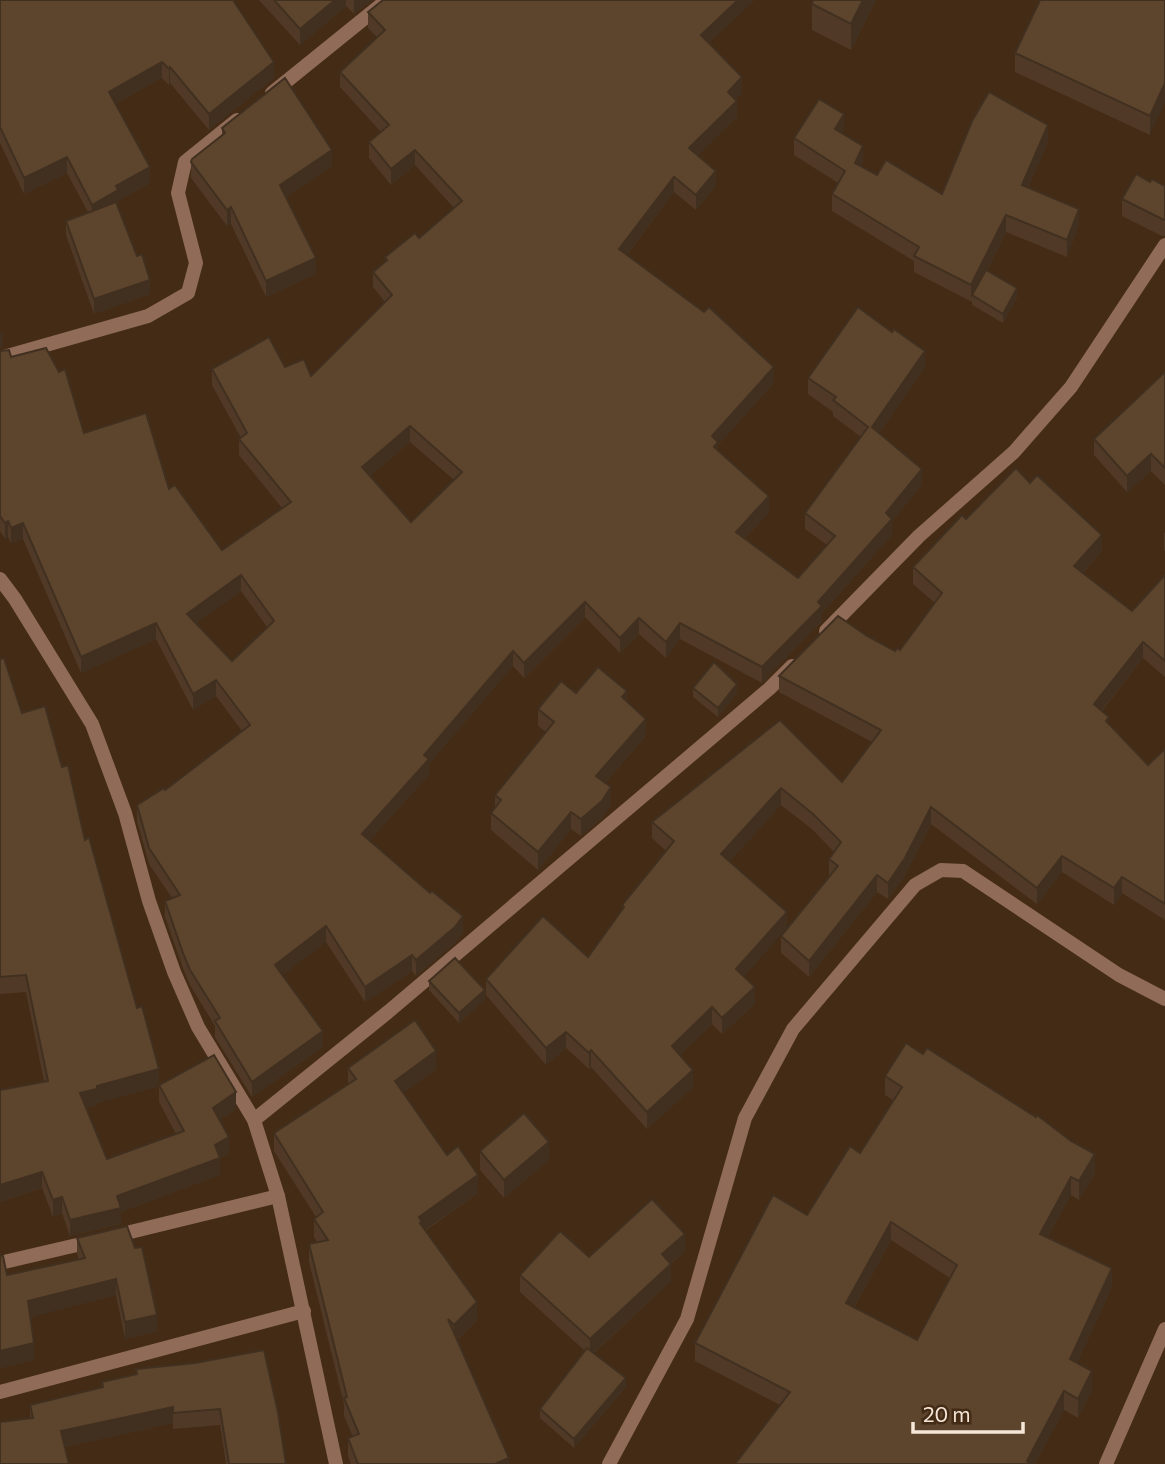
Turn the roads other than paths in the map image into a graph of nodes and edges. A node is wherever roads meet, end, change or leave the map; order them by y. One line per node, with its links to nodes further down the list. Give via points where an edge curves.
1 (387, 0): 2 (street)
2 (263, 100)
3 (245, 114): 5 (street, via 184,162 178,193 196,263 188,293 148,316)
4 (1165, 245): 8 (street, via 1071,387 1014,452 919,536 769,689 388,1013)
5 (0, 358)
6 (0, 579): 8 (street, via 92,724 174,972 198,1027)
7 (1165, 999): 15 (street, via 1119,975 963,870 941,870 915,886 793,1029 745,1118 687,1319)
8 (254, 1120): 9 (street)
9 (278, 1196): 10 (street); 11 (street)
10 (0, 1263)
11 (304, 1311): 13 (street); 14 (street)
12 (1165, 1329): 16 (street)
13 (0, 1392)
14 (336, 1464)
15 (609, 1464)
16 (1106, 1464)

